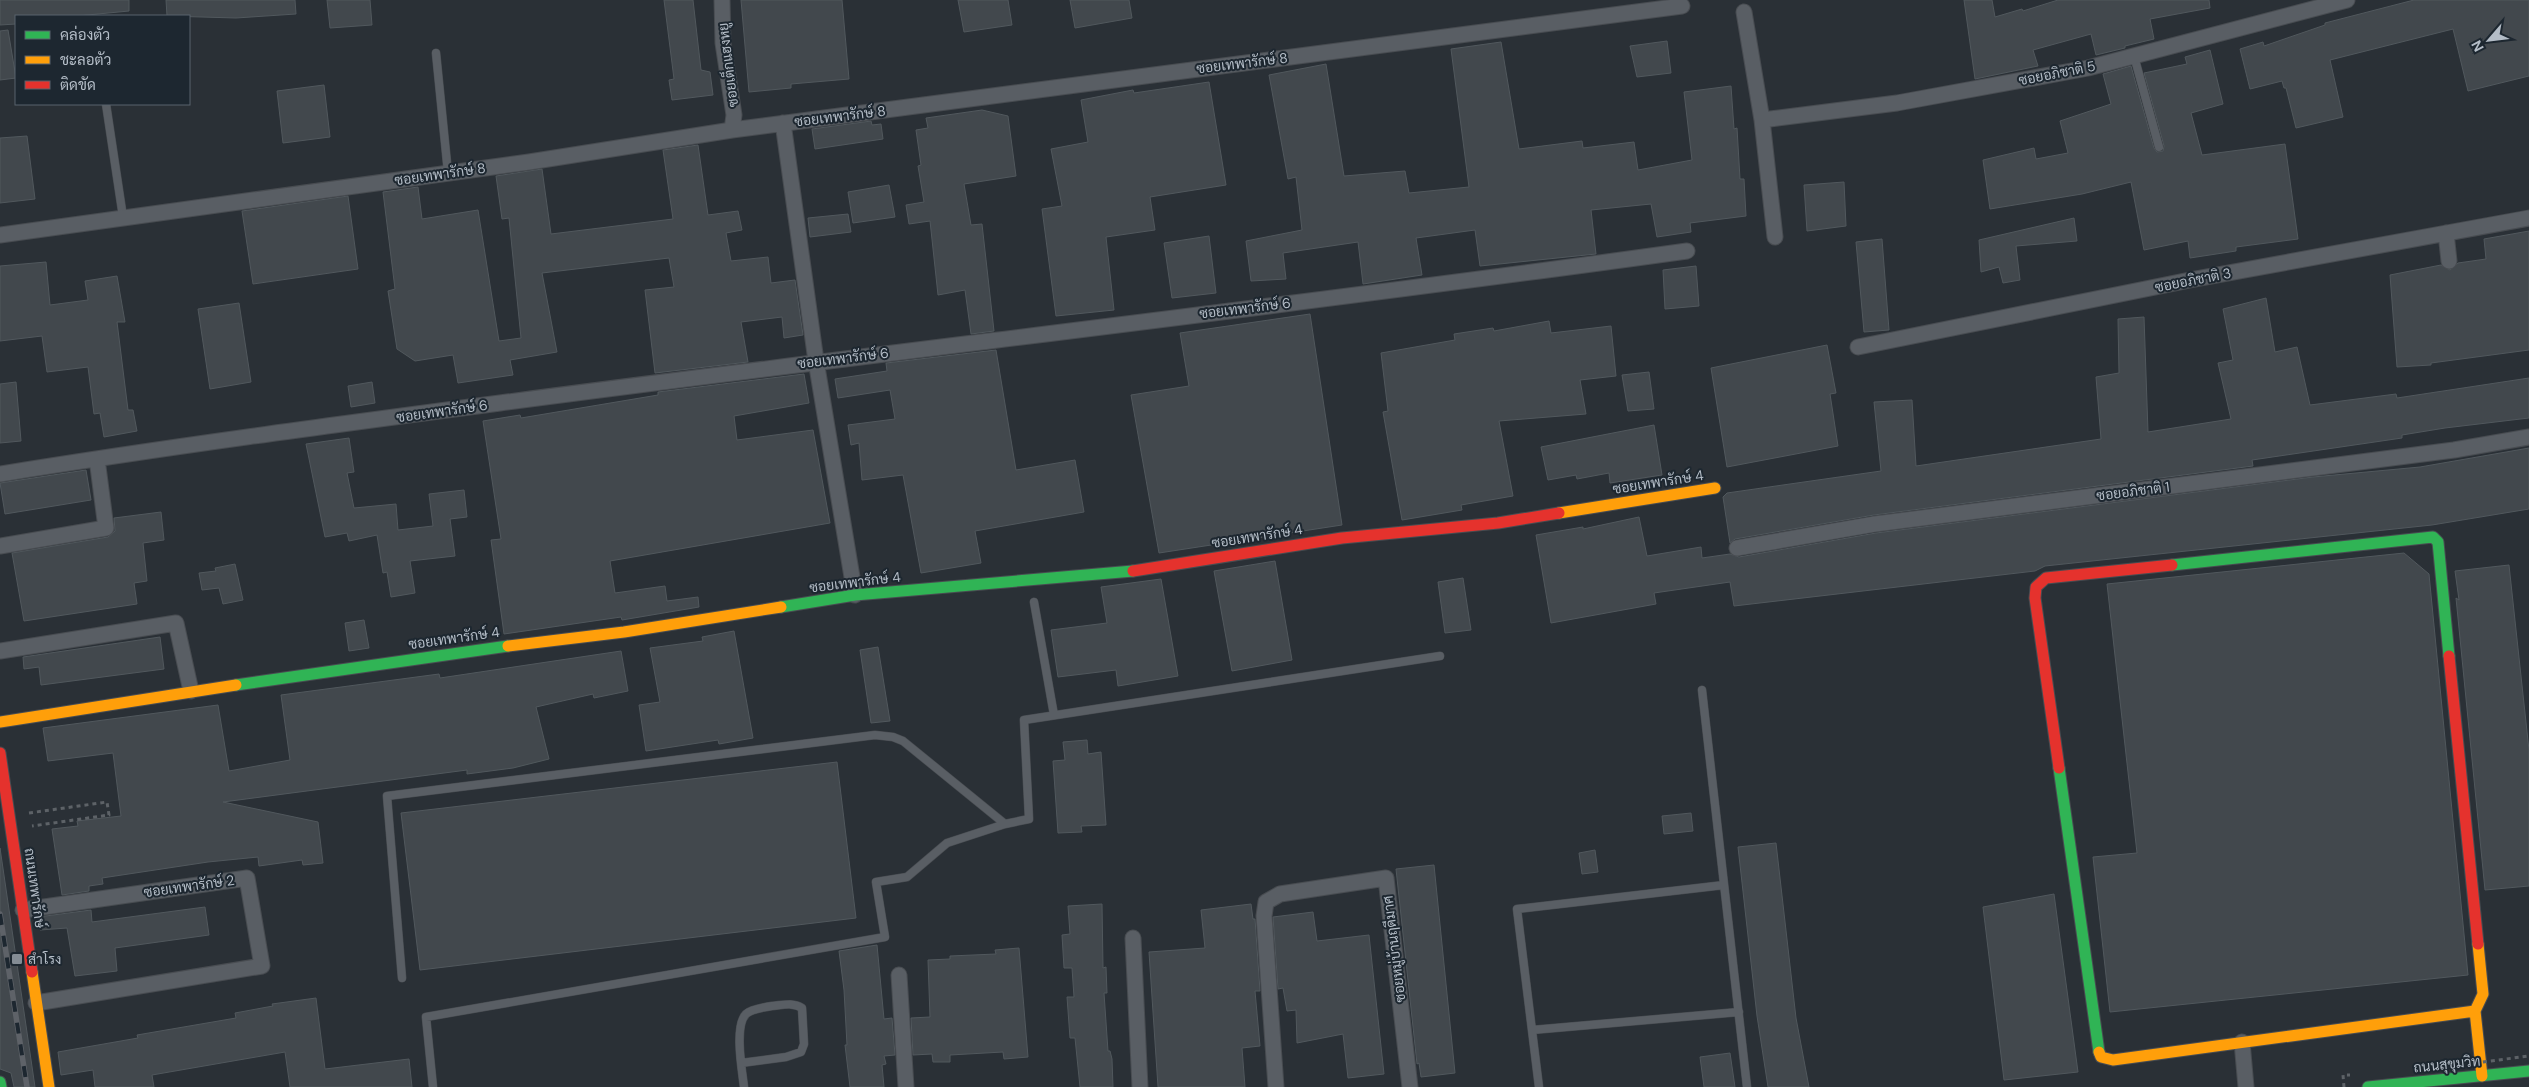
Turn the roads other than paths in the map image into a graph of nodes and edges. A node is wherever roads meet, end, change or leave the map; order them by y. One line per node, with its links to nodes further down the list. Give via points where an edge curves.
1 (722, 0): 10 (street, ซอยเต็กแฮงหยู, via 723,43 734,114)
2 (2347, 0): 6 (street, ซอยอภิชาติ 5)
3 (1682, 6): 9 (street, ซอยเทพารักษ์ 8)
4 (1744, 12): 8 (street)
5 (436, 53): 12 (lane)
6 (2134, 56): 8 (street, ซอยอภิชาติ 5, via 2088,68 1897,103); 11 (lane)
7 (106, 105): 13 (lane)
8 (1762, 120): 17 (street)
9 (783, 123): 10 (street, ซอยเทพารักษ์ 8); 21 (street)
10 (732, 130): 12 (street, ซอยเทพารักษ์ 8)
11 (2159, 147)
12 (448, 173): 13 (street, ซอยเทพารักษ์ 8)
13 (123, 217): 16 (street, ซอยเทพารักษ์ 8)
14 (2529, 218): 15 (street, ซอยอภิชาติ 3)
15 (2446, 233): 19 (street); 20 (street, ซอยอภิชาติ 3, via 2190,280)
16 (0, 235)
17 (1774, 237)
18 (1687, 251): 21 (street, ซอยเทพารักษ์ 6)
19 (2449, 262)
20 (1858, 347)
21 (816, 362): 23 (street, ซอยเทพารักษ์ 6); 28 (street)
22 (2529, 437): 27 (street, ซอยอภิชาติ 1, via 2454,450 1875,524)
23 (96, 459): 24 (street, ซอยเทพารักษ์ 6); 26 (street, via 106,528)
24 (0, 474)
25 (1715, 488): 28 (main road, ซอยเทพารักษ์ 4, via 1498,523 1342,538 1119,573)
26 (0, 546)
27 (1737, 548)
28 (855, 595): 33 (main road, ซอยเทพารักษ์ 4, via 624,632 441,654)
29 (1034, 602): 34 (lane)
30 (0, 651): 33 (street, via 176,623)
31 (1440, 656): 34 (lane)
32 (1702, 690): 38 (lane)
33 (192, 691): 35 (main road, ซอยเทพารักษ์ 4)
34 (1054, 715): 37 (lane, via 1024,720 1029,819)
35 (0, 722)
36 (0, 753): 39 (main road, ถนนเทพารักษ์)
37 (1005, 824): 42 (lane, via 903,741 893,736 875,735 387,796); 54 (lane, via 947,843 907,877 876,882 885,937 426,1017)
38 (1724, 885): 45 (lane); 46 (lane, via 1517,909)
39 (23, 910): 43 (main road, ถนนเทพารักษ์); 43 (street, ซอยเทพารักษ์ 2, via 247,878 262,966)
40 (1133, 938): 57 (street)
41 (899, 975): 56 (street)
42 (402, 978)
43 (36, 1003): 53 (main road, ถนนเทพารักษ์)
44 (2475, 1011): 47 (main road); 47 (main road, via 2483,994 2438,542 2433,537 2046,578 2036,587 2035,598 2098,1048 2102,1057 2114,1060); 50 (main road)
45 (1739, 1012): 46 (lane); 61 (lane)
46 (1532, 1030): 60 (lane)
47 (2242, 1042): 62 (street)
48 (741, 1063): 48 (lane, via 739,1023 747,1013 796,1004 802,1008 804,1044 801,1052); 55 (lane)
49 (2529, 1071): 50 (main road, ถนนสุขุมวิท)
50 (2482, 1076): 63 (main road, ถนนสุขุมวิท)
51 (0, 1082): 52 (main road)
52 (1, 1087)
53 (49, 1087)
54 (433, 1087)
55 (744, 1087)
56 (906, 1087)
57 (1140, 1087)
58 (1276, 1087): 59 (street, ซอยหมู่บ้านฤดีมาศ, via 1264,916 1266,902 1280,894 1386,878)
59 (1410, 1087)
60 (1539, 1087)
61 (1747, 1087)
62 (2246, 1087)
63 (2368, 1087)

